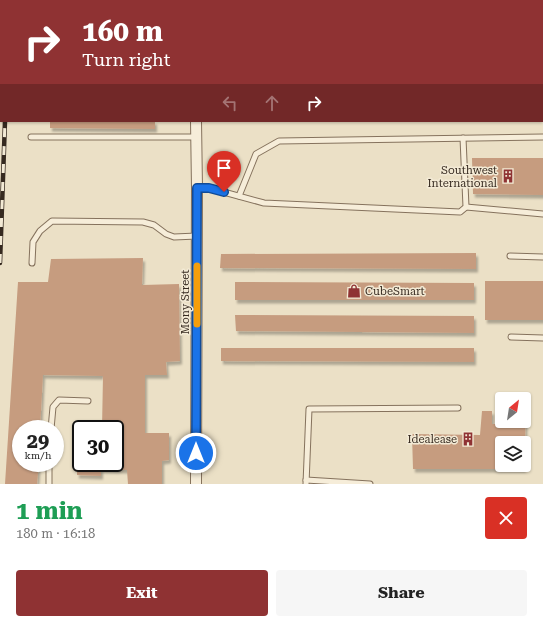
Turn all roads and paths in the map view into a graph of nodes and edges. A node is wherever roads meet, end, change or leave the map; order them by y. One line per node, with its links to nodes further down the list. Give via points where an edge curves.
1 (196, 122): 3 (street, Mony Street)
2 (31, 137): 3 (lane)
3 (195, 137): 6 (street, Mony Street)
4 (543, 137): 5 (lane)
5 (464, 138): 7 (lane, via 278,141 256,154); 8 (lane)
6 (197, 188): 7 (lane, via 209,188); 10 (street, Mony Street)
7 (239, 196): 8 (lane, via 264,203 460,212)
8 (466, 207): 9 (lane)
9 (543, 214)
10 (197, 236): 13 (lane, via 174,237 154,225 143,222 52,221 40,231 33,242); 22 (street, Mony Street)
11 (510, 256): 12 (lane)
12 (543, 257)
13 (32, 263)
14 (511, 337): 15 (lane)
15 (543, 338)
16 (88, 401): 18 (lane, via 59,400 53,407)
17 (458, 408): 20 (lane, via 309,409)
18 (52, 420)
19 (50, 472): 21 (lane)
20 (306, 482): 23 (lane)
21 (49, 484)
22 (196, 484)
23 (370, 484)

